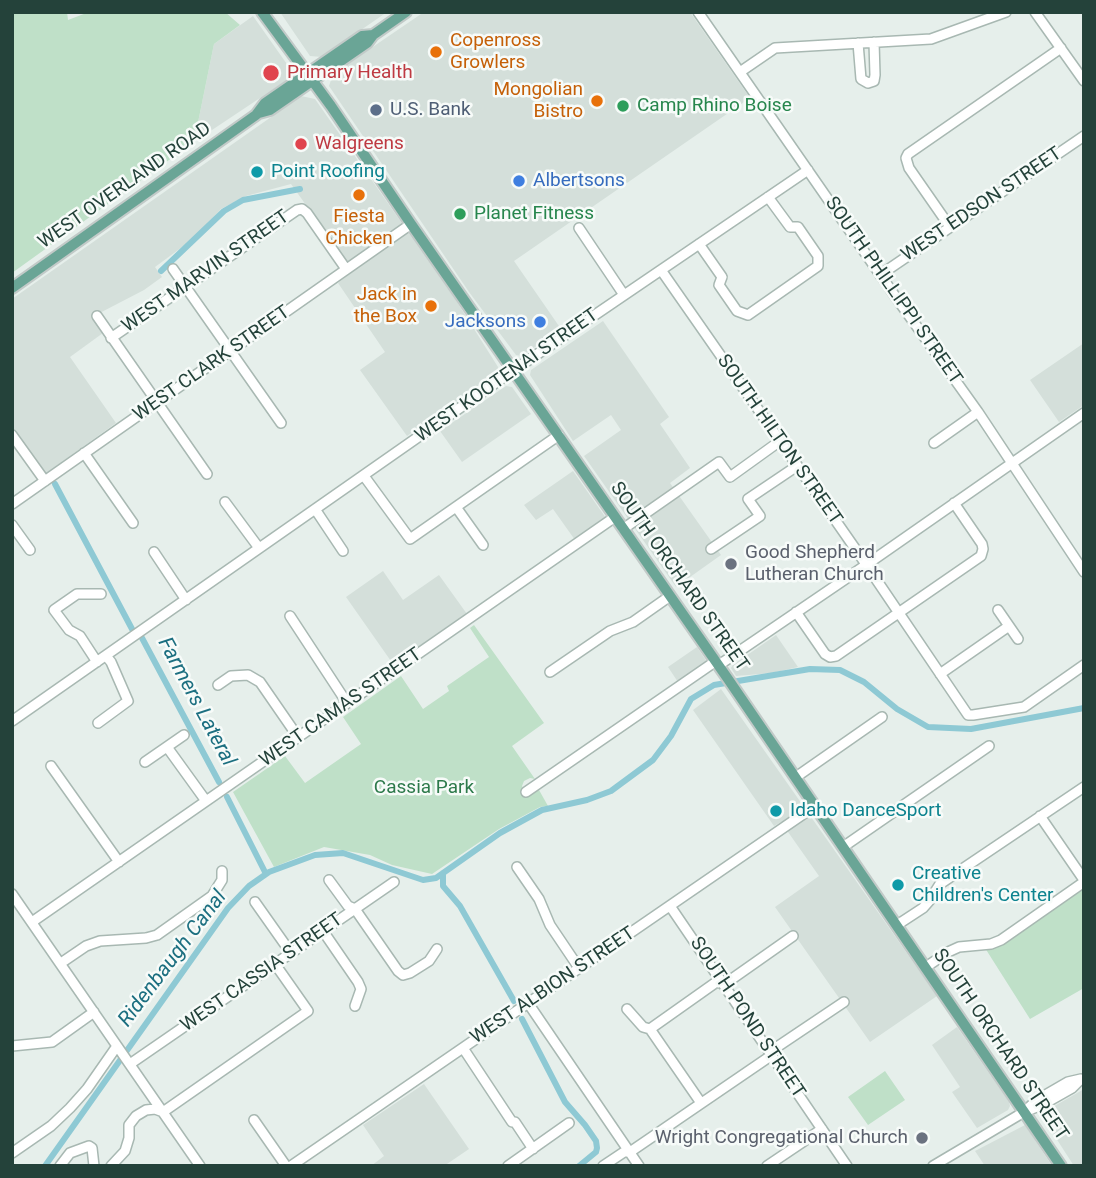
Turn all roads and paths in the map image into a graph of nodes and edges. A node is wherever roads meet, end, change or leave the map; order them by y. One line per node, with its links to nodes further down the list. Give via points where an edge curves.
1 (262, 12): 10 (main road, SOUTH ORCHARD STREET)
2 (406, 12): 10 (main road, WEST OVERLAND ROAD, via 367,43)
3 (698, 12): 9 (street, SOUTH PHILLIPPI STREET)
4 (1006, 12): 6 (street, via 934,38)
5 (1035, 12): 8 (street)
6 (874, 42): 7 (street); 7 (street, via 876,75 868,83 861,79)
7 (858, 43): 9 (street, via 775,48)
8 (1061, 48): 11 (street); 16 (street, via 906,158)
9 (740, 72): 13 (street, SOUTH PHILLIPPI STREET)
10 (310, 77): 15 (main road, SOUTH ORCHARD STREET); 24 (main road, WEST OVERLAND ROAD, via 270,110 259,113)
11 (1084, 81)
12 (1084, 136): 16 (street, WEST EDSON STREET)
13 (808, 170): 14 (street, WEST KOOTENAI STREET); 22 (street, SOUTH PHILLIPPI STREET)
14 (768, 197): 18 (street, WEST KOOTENAI STREET); 18 (street, via 790,228 798,227 818,256 818,266 748,315 737,311 725,294 719,285 722,277)
15 (411, 224): 19 (street, WEST CLARK STREET); 29 (main road, SOUTH ORCHARD STREET)
16 (950, 227): 22 (street, WEST EDSON STREET)
17 (579, 228): 25 (street)
18 (699, 244): 21 (street, WEST KOOTENAI STREET)
19 (346, 269): 23 (street, WEST MARVIN STREET, via 302,209); 28 (street, WEST CLARK STREET)
20 (173, 270): 23 (street)
21 (661, 270): 25 (street, WEST KOOTENAI STREET); 36 (street, SOUTH HILTON STREET)
22 (880, 275): 31 (street, SOUTH PHILLIPPI STREET)
23 (185, 287): 27 (street, WEST MARVIN STREET); 28 (street)
24 (12, 288)
25 (624, 295): 29 (street, WEST KOOTENAI STREET)
26 (97, 316): 27 (street)
27 (111, 338): 30 (street)
28 (230, 351): 30 (street, WEST CLARK STREET); 33 (street)
29 (514, 370): 35 (main road, SOUTH ORCHARD STREET); 42 (street, WEST KOOTENAI STREET)
30 (156, 402): 38 (street, WEST CLARK STREET); 41 (street)
31 (978, 412): 37 (street); 39 (street, SOUTH PHILLIPPI STREET)
32 (1083, 415): 39 (street)
33 (281, 423)
34 (12, 435): 43 (street)
35 (559, 435): 47 (street); 49 (main road, SOUTH ORCHARD STREET)
36 (780, 441): 40 (street, SOUTH HILTON STREET); 52 (street, via 730,477 719,462)
37 (934, 443)
38 (84, 453): 43 (street, WEST CLARK STREET); 50 (street)
39 (1011, 463): 45 (street); 60 (street, SOUTH PHILLIPPI STREET)
40 (797, 466): 55 (street, via 748,499 760,516); 59 (street, SOUTH HILTON STREET)
41 (207, 474)
42 (364, 476): 47 (street, via 410,539); 48 (street, WEST KOOTENAI STREET)
43 (45, 481): 46 (street, WEST CLARK STREET)
44 (225, 502): 54 (street)
45 (954, 503): 59 (street); 66 (street, via 982,544 981,556)
46 (12, 504)
47 (457, 507): 53 (street)
48 (315, 509): 54 (street, WEST KOOTENAI STREET); 57 (street)
49 (615, 517): 52 (main road, SOUTH ORCHARD STREET); 76 (street, WEST CAMAS STREET)
50 (133, 523)
51 (12, 524): 56 (street)
52 (624, 529): 62 (main road, SOUTH ORCHARD STREET)
53 (483, 545)
54 (259, 548): 63 (street, WEST KOOTENAI STREET)
55 (711, 549)
56 (30, 550)
57 (343, 551)
58 (154, 552): 63 (street)
59 (866, 565): 65 (street); 66 (street, SOUTH HILTON STREET)
60 (1084, 572)
61 (101, 594): 70 (street, via 77,594 54,610)
62 (670, 596): 71 (main road, SOUTH ORCHARD STREET); 73 (street)
63 (186, 600): 70 (street, WEST KOOTENAI STREET)
64 (998, 610): 68 (street)
65 (796, 612): 66 (street, via 830,657); 71 (street)
66 (899, 613): 74 (street, SOUTH HILTON STREET)
67 (290, 616): 76 (street)
68 (1009, 626): 69 (street); 74 (street)
69 (1018, 639)
70 (102, 659): 78 (street, WEST KOOTENAI STREET); 79 (street, via 111,662 128,701)
71 (717, 663): 86 (main road, SOUTH ORCHARD STREET); 88 (street)
72 (1084, 665): 74 (street, SOUTH HILTON STREET, via 1024,706 973,715 968,715)
73 (550, 672)
74 (940, 674)
75 (218, 685): 81 (street, via 230,676 248,675 260,682)
76 (347, 703): 81 (street, WEST CAMAS STREET)
77 (882, 717): 86 (street)
78 (12, 721)
79 (97, 723)
80 (184, 735): 83 (street)
81 (298, 737): 89 (street, WEST CAMAS STREET)
82 (989, 746): 92 (street)
83 (167, 747): 84 (street); 89 (street)
84 (145, 762)
85 (51, 766): 93 (street)
86 (796, 777): 90 (main road, SOUTH ORCHARD STREET)
87 (1084, 787): 91 (street)
88 (526, 792)
89 (205, 799): 93 (street, WEST CAMAS STREET)
90 (815, 806): 92 (main road, SOUTH ORCHARD STREET); 101 (street, WEST ALBION STREET)
91 (1040, 816): 97 (street); 104 (street, via 940,884 923,908)
92 (843, 846): 104 (main road, SOUTH ORCHARD STREET)
93 (119, 862): 103 (street, WEST CAMAS STREET)
94 (517, 867): 112 (street)
95 (222, 871): 109 (street, via 212,896 157,935 86,946)
96 (329, 880): 102 (street)
97 (1084, 881): 111 (street, via 1001,940 959,947)
98 (394, 882): 102 (street, WEST CASSIA STREET)
99 (12, 894): 103 (street)
100 (255, 902): 108 (street)
101 (670, 906): 112 (street, WEST ALBION STREET); 113 (street, SOUTH POND STREET)
102 (355, 909): 105 (street, WEST CASSIA STREET); 107 (street, via 404,975 429,961)
103 (32, 922): 109 (street)
104 (897, 925): 111 (main road, SOUTH ORCHARD STREET)
105 (323, 931): 108 (street, WEST CASSIA STREET); 116 (street, via 361,989)
106 (793, 936): 113 (street)
107 (437, 949)
108 (291, 953): 110 (street, WEST CASSIA STREET)
109 (61, 963): 118 (street)
110 (275, 964): 122 (street, WEST CASSIA STREET); 126 (street, via 308,1011)
111 (926, 967): 127 (main road, SOUTH ORCHARD STREET)
112 (579, 968): 115 (street, WEST ALBION STREET)
113 (722, 982): 119 (street); 123 (street, SOUTH POND STREET)
114 (844, 1002): 123 (street, via 774,1049)
115 (528, 1003): 121 (street, WEST ALBION STREET); 132 (street)
116 (355, 1006)
117 (627, 1009): 119 (street)
118 (94, 1012): 120 (street, via 52,1042); 122 (street)
119 (650, 1029): 125 (street)
120 (12, 1046)
121 (463, 1048): 131 (street); 138 (street, WEST ALBION STREET)
122 (123, 1055): 126 (street); 133 (street, WEST CASSIA STREET, via 51,1126)
123 (772, 1055): 125 (street); 130 (street, SOUTH POND STREET)
124 (1082, 1078): 127 (street, via 1072,1088)
125 (701, 1103): 132 (street)
126 (163, 1112): 136 (street, via 146,1110 132,1120 128,1145); 137 (street)
127 (1024, 1112): 144 (street); 145 (main road, SOUTH ORCHARD STREET)
128 (254, 1120): 138 (street)
129 (569, 1123): 131 (street)
130 (822, 1129): 142 (street); 143 (street, SOUTH POND STREET)
131 (533, 1149): 139 (street)
132 (630, 1152): 140 (street); 141 (street)
133 (12, 1153)
134 (60, 1166): 135 (street, via 70,1153 89,1146)
135 (94, 1166)
136 (111, 1166)
137 (200, 1166)
138 (288, 1166)
139 (509, 1166)
140 (603, 1166)
141 (639, 1166)
142 (767, 1166)
143 (848, 1166)
144 (933, 1166)
145 (1061, 1166)

